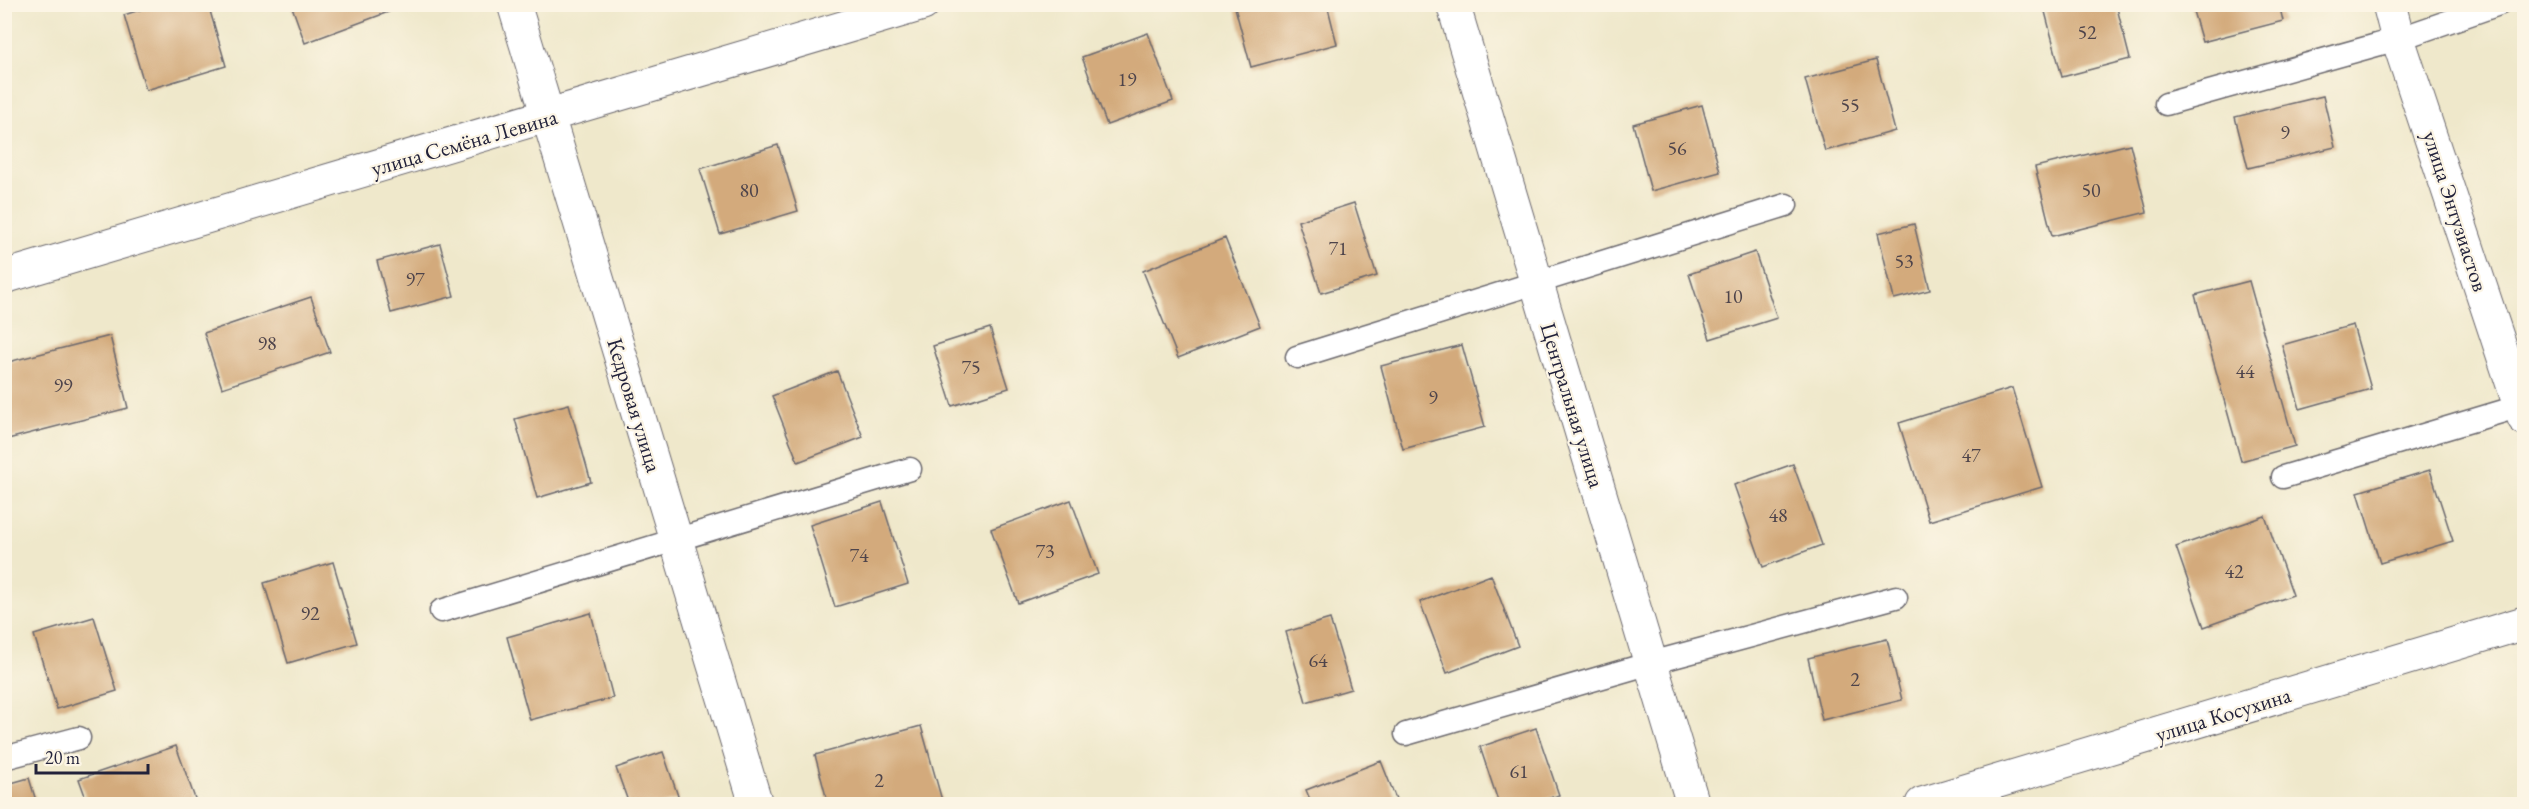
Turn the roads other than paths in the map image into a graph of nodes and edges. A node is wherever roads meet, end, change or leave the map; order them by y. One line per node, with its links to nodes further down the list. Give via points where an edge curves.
1 (514, 4): 8 (street, Кедровая улица)
2 (923, 4): 8 (street, улица Семёна Левина)
3 (1454, 4): 11 (street, Центральная улица)
4 (2389, 4): 6 (street, улица Энтузиастов)
5 (2499, 4): 6 (lane)
6 (2398, 39): 7 (lane); 13 (street, улица Энтузиастов)
7 (2166, 104)
8 (548, 117): 10 (street, улица Семёна Левина); 16 (street, Кедровая улица)
9 (1786, 205): 11 (lane)
10 (4, 278)
11 (1536, 281): 12 (lane); 20 (street, Центральная улица)
12 (1298, 357)
13 (2523, 410): 15 (lane)
14 (910, 469): 16 (lane)
15 (2283, 477)
16 (676, 541): 18 (lane); 24 (street, Кедровая улица)
17 (1896, 597): 20 (lane)
18 (441, 611)
19 (2524, 623): 26 (street, улица Косухина)
20 (1651, 663): 21 (lane); 25 (street, Центральная улица)
21 (1406, 734)
22 (80, 738): 23 (lane)
23 (4, 758)
24 (756, 804)
25 (1693, 804)
26 (1922, 804)

